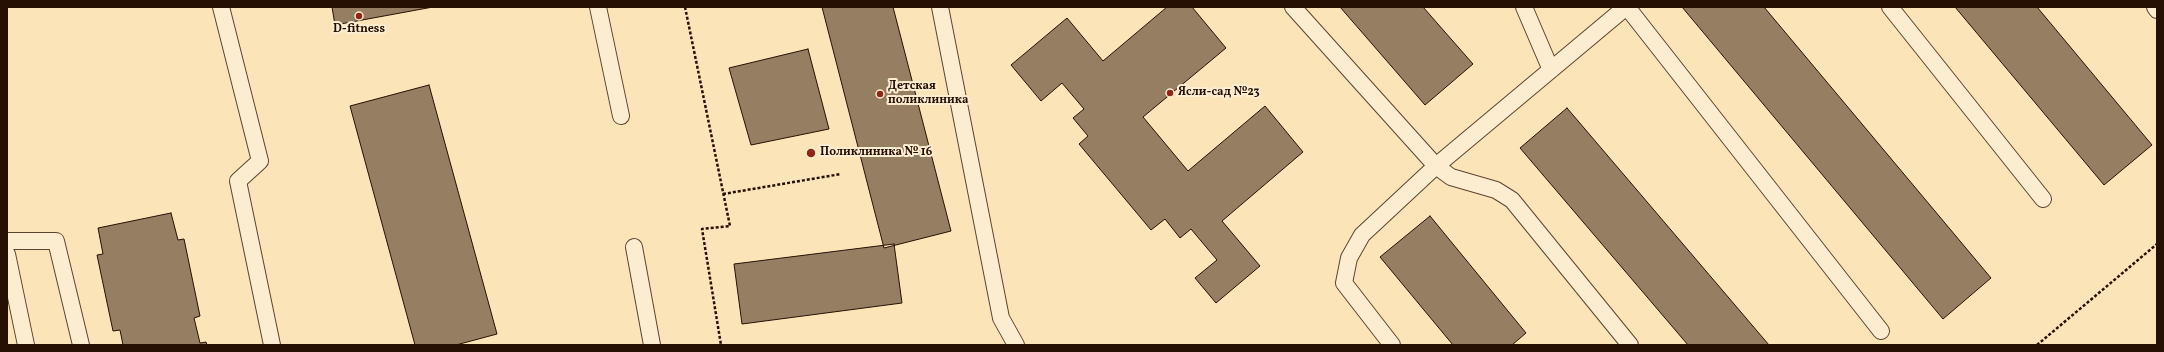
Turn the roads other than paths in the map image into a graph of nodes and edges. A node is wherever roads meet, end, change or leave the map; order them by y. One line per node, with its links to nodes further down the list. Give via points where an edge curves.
1 (221, 7): 20 (lane, via 260,161 238,180)
2 (598, 7): 11 (lane)
3 (940, 7): 22 (lane, via 1001,318)
4 (1293, 7): 12 (lane)
5 (1524, 7): 10 (lane)
6 (1626, 7): 10 (lane); 17 (lane)
7 (1890, 7): 13 (lane)
8 (2155, 7): 9 (lane)
9 (2157, 10)
10 (1551, 70): 12 (lane)
11 (621, 116)
12 (1436, 166): 23 (lane, via 1362,235 1349,258 1344,283); 24 (lane, via 1451,177 1496,190 1512,200)
13 (2044, 199)
14 (7, 241): 19 (lane, via 56,242)
15 (634, 247): 21 (lane)
16 (7, 254): 18 (lane)
17 (1881, 331)
18 (26, 345)
19 (81, 345)
20 (272, 345)
21 (652, 345)
22 (1016, 345)
23 (1392, 345)
24 (1630, 345)

